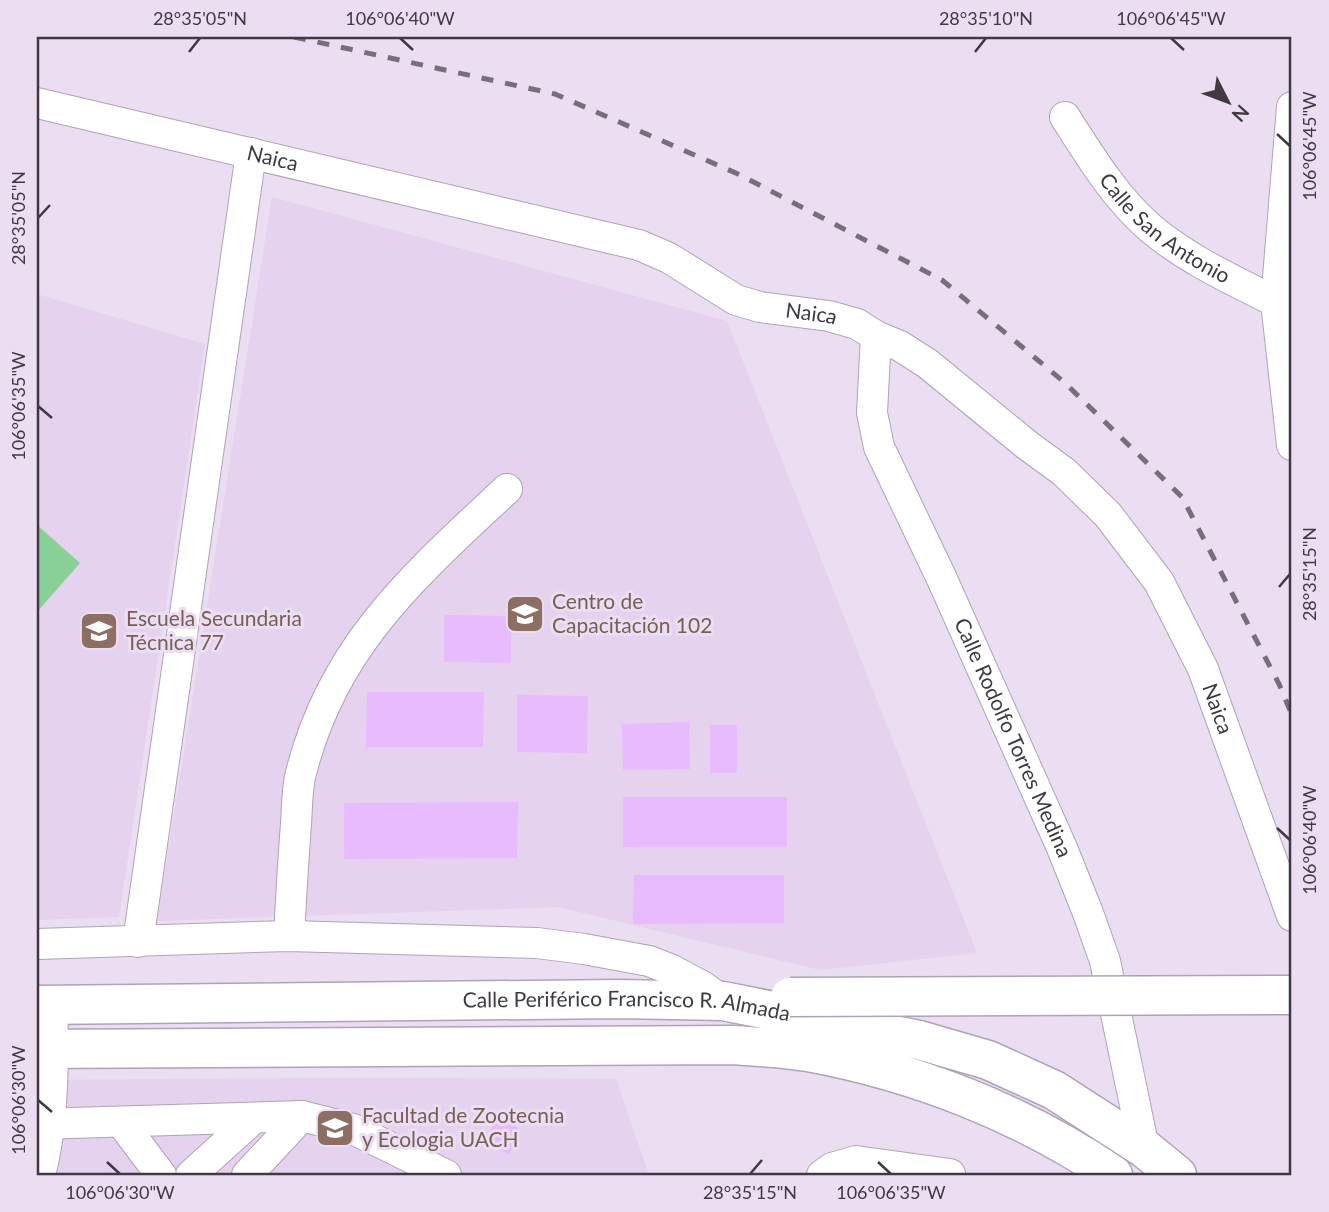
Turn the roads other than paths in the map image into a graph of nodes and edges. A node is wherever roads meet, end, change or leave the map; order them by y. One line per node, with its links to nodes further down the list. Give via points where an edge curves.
1 (37, 103): 4 (street, Naica)
2 (1292, 107): 5 (street)
3 (1065, 117): 5 (street, Calle San Antonio, via 1107,182 1149,227 1193,259)
4 (251, 153): 6 (street, Naica, via 639,245 736,300 829,316 857,324); 11 (street)
5 (1284, 306): 7 (street)
6 (876, 336): 9 (street, Naica, via 928,364 1064,472 1108,514 1159,582 1203,669); 21 (street, Calle Rodolfo Torres Medina, via 872,413 879,447 948,592 1088,913 1105,961)
7 (1292, 445)
8 (508, 489): 10 (street, via 376,620 333,688 312,734 300,780)
9 (1292, 916)
10 (289, 936): 11 (street); 14 (street, via 488,941 584,949 649,961)
11 (138, 942): 12 (street)
12 (37, 944)
13 (1292, 995): 14 (highway, bridge, via 790,996)
14 (734, 1003): 15 (highway, Calle Periférico Francisco R. Almada, via 604,999); 21 (highway, Calle Periférico Francisco R. Almada, via 919,1040 988,1060 1054,1090)
15 (44, 1005): 16 (street)
16 (45, 1049): 20 (street); 29 (highway, Calle Periférico Francisco R. Almada, via 734,1045 805,1052 913,1079 1018,1119)
17 (302, 1116): 18 (street); 26 (street); 27 (street, via 353,1129)
18 (254, 1118): 19 (street); 25 (street)
19 (121, 1122): 20 (street); 24 (street)
20 (42, 1124): 22 (street)
21 (1144, 1148): 30 (highway, Calle Periférico Francisco R. Almada)
22 (43, 1174)
23 (950, 1174): 28 (street, via 856,1161)
24 (160, 1175)
25 (191, 1175)
26 (247, 1175)
27 (446, 1175)
28 (822, 1175)
29 (1113, 1175)
30 (1177, 1175)

